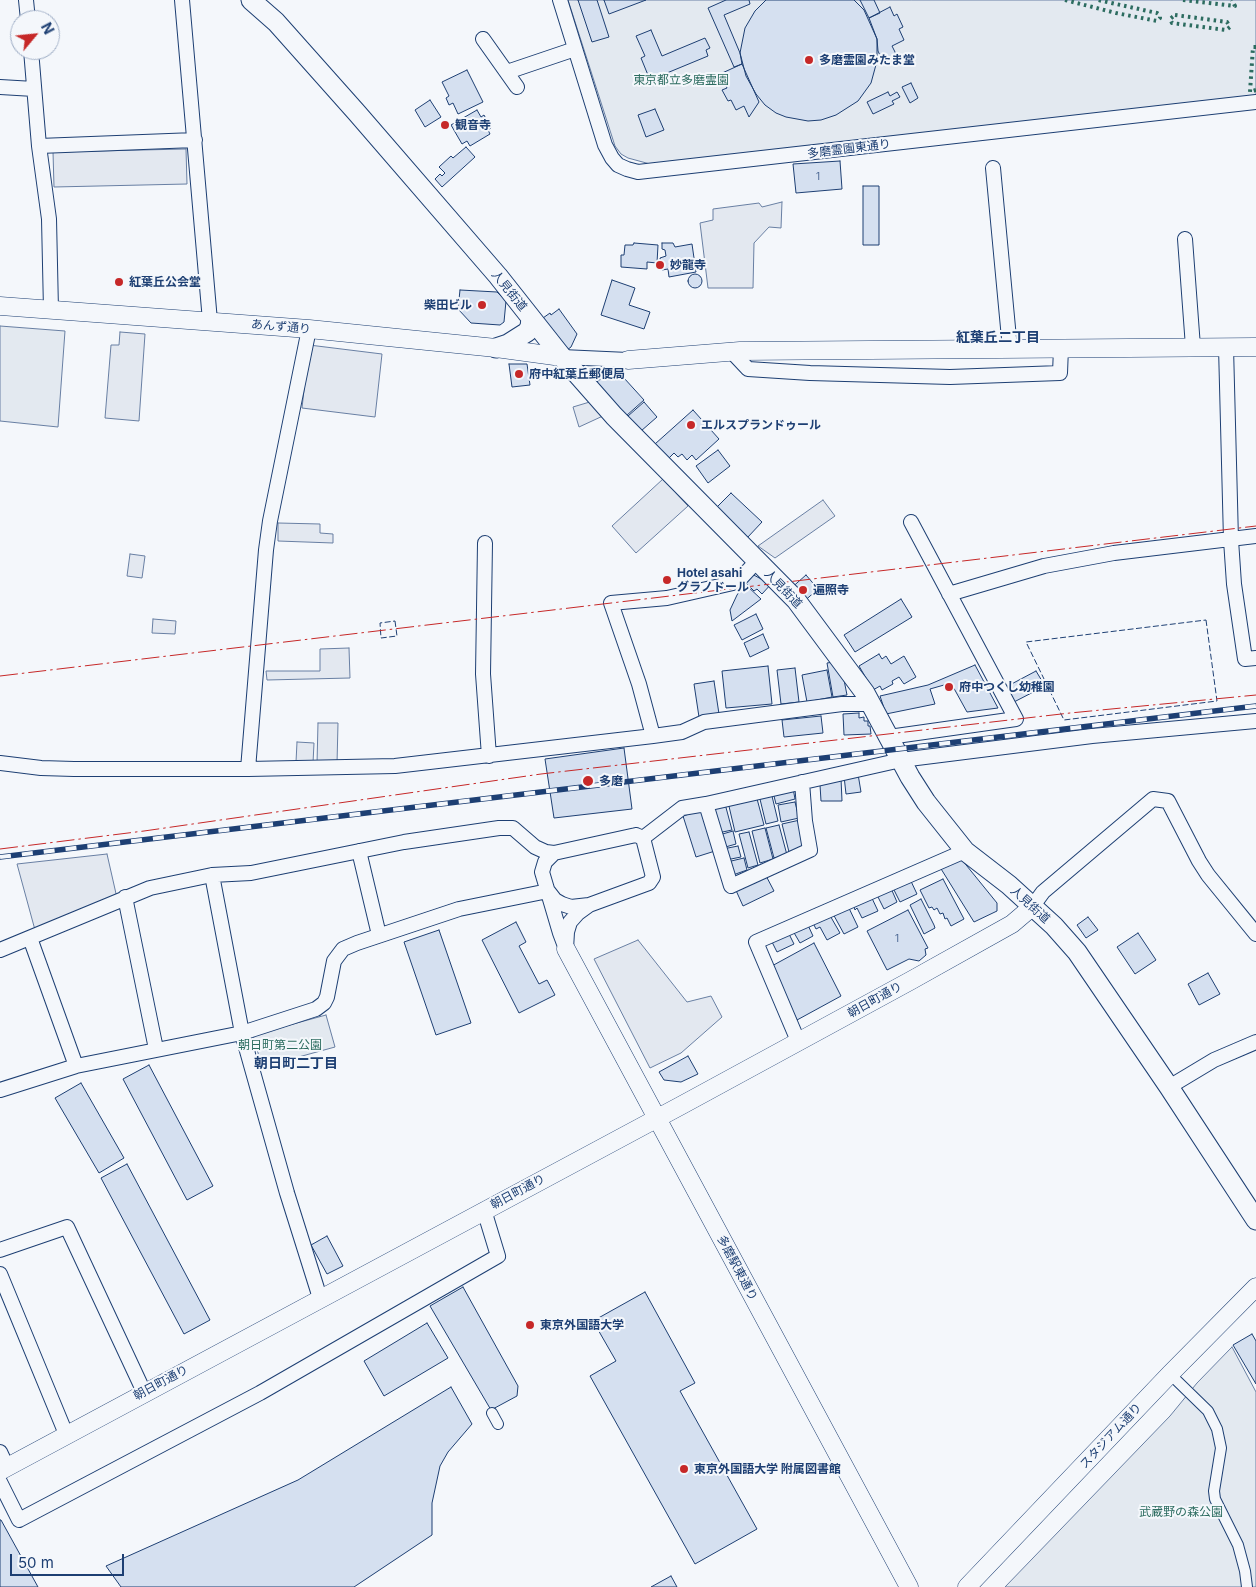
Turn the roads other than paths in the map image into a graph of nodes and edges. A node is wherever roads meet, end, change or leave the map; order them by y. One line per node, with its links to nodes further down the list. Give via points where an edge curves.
1 (182, 0): 12 (street)
2 (251, 0): 18 (main road, 人見街道, via 276,22 358,113)
3 (560, 0): 5 (street, 多磨霊園東通り)
4 (483, 39): 7 (street)
5 (576, 49): 7 (street); 11 (street, 多磨霊園東通り, via 605,145 618,165 638,172)
6 (31, 60): 10 (street)
7 (506, 72): 9 (street)
8 (0, 87): 10 (street)
9 (517, 87)
10 (34, 89): 13 (street)
11 (1256, 102)
12 (195, 140): 13 (street); 19 (street)
13 (39, 146): 17 (street, via 49,219)
14 (993, 168): 26 (street)
15 (1185, 239): 21 (street)
16 (0, 306): 17 (street, あんず通り)
17 (51, 310): 19 (street, あんず通り)
18 (531, 318): 24 (main road, via 527,332); 28 (main road, 人見街道)
19 (210, 321): 20 (street, あんず通り)
20 (309, 329): 24 (street, あんず通り); 44 (street, via 266,550)
21 (1193, 347): 22 (street); 25 (street)
22 (1226, 347): 23 (street); 32 (street)
23 (1256, 347)
24 (496, 348): 28 (street, あんず通り)
25 (1061, 348): 26 (street); 27 (street, via 1060,373 950,377 810,374 748,369)
26 (1010, 349): 27 (street)
27 (732, 352): 29 (street)
28 (562, 357): 29 (street); 34 (main road, 人見街道, via 614,416)
29 (628, 360)
30 (911, 522): 35 (street)
31 (1256, 536): 32 (street)
32 (1230, 540): 35 (street, via 1128,551 1044,566); 36 (street, via 1245,659)
33 (486, 543): 41 (street, via 484,674)
34 (756, 562): 37 (main road, 人見街道, via 796,600); 39 (street, via 733,583 667,598 610,603 639,684)
35 (949, 594): 40 (street, via 1016,719)
36 (1256, 658)
37 (871, 704): 39 (street, via 842,704 704,722 682,732); 40 (main road, 人見街道)
38 (1256, 721): 42 (street, via 1092,736)
39 (653, 736): 41 (street)
40 (889, 737): 42 (main road, 人見街道)
41 (490, 756): 44 (street, via 396,766)
42 (901, 760): 45 (street); 50 (main road, 人見街道, via 926,802)
43 (0, 763): 44 (street, via 74,769)
44 (248, 769)
45 (802, 782): 46 (street); 46 (street, via 810,850 731,886)
46 (706, 804): 47 (street, via 682,808)
47 (643, 838): 51 (street, via 636,836); 56 (street, via 652,877 649,884)
48 (526, 839): 49 (street, via 513,828 499,828); 51 (street, via 535,847); 52 (street)
49 (359, 851): 53 (street, via 251,873); 59 (street)
50 (965, 851): 57 (main road, 人見街道); 64 (street, via 756,942)
51 (554, 853): 52 (street, via 544,862)
52 (542, 872): 54 (street)
53 (212, 875): 55 (street, via 150,888); 63 (street)
54 (548, 891): 56 (street, via 562,904 571,907); 59 (street, via 459,909); 61 (street)
55 (125, 897): 60 (street); 66 (street)
56 (589, 905): 61 (street, via 570,922)
57 (1032, 907): 58 (street, via 1043,892 1153,799 1168,801 1208,876); 64 (street, 朝日町通り, via 1012,924); 68 (main road, 人見街道, via 1077,952)
58 (1256, 934)
59 (379, 935): 63 (street, via 338,954 324,1003 316,1009)
60 (30, 938): 62 (street); 67 (street)
61 (566, 949): 70 (street, 多磨駅東通り)
62 (0, 950)
63 (242, 1033): 66 (street); 76 (street)
64 (798, 1041): 70 (street, 朝日町通り)
65 (1256, 1042): 68 (street, via 1214,1060)
66 (156, 1049): 67 (street)
67 (76, 1066): 69 (street)
68 (1169, 1087): 72 (main road, 人見街道)
69 (0, 1090)
70 (657, 1118): 71 (street, 朝日町通り); 83 (street, 多磨駅東通り)
71 (484, 1210): 76 (street, 朝日町通り); 82 (street, via 498,1256 260,1393 19,1520)
72 (1256, 1220)
73 (0, 1250): 78 (street, via 67,1227)
74 (0, 1274): 81 (street)
75 (1256, 1287): 77 (street, スタジアム通り)
76 (320, 1298): 78 (street, 朝日町通り)
77 (1170, 1374): 84 (street, スタジアム通り); 85 (street, via 1208,1411 1217,1429 1221,1448 1215,1499 1238,1545)
78 (144, 1392): 81 (street, 朝日町通り)
79 (492, 1413): 80 (street)
80 (498, 1424)
81 (66, 1434): 82 (street, 朝日町通り)
82 (2, 1468)
83 (909, 1587)
84 (967, 1587)
85 (1247, 1587)

